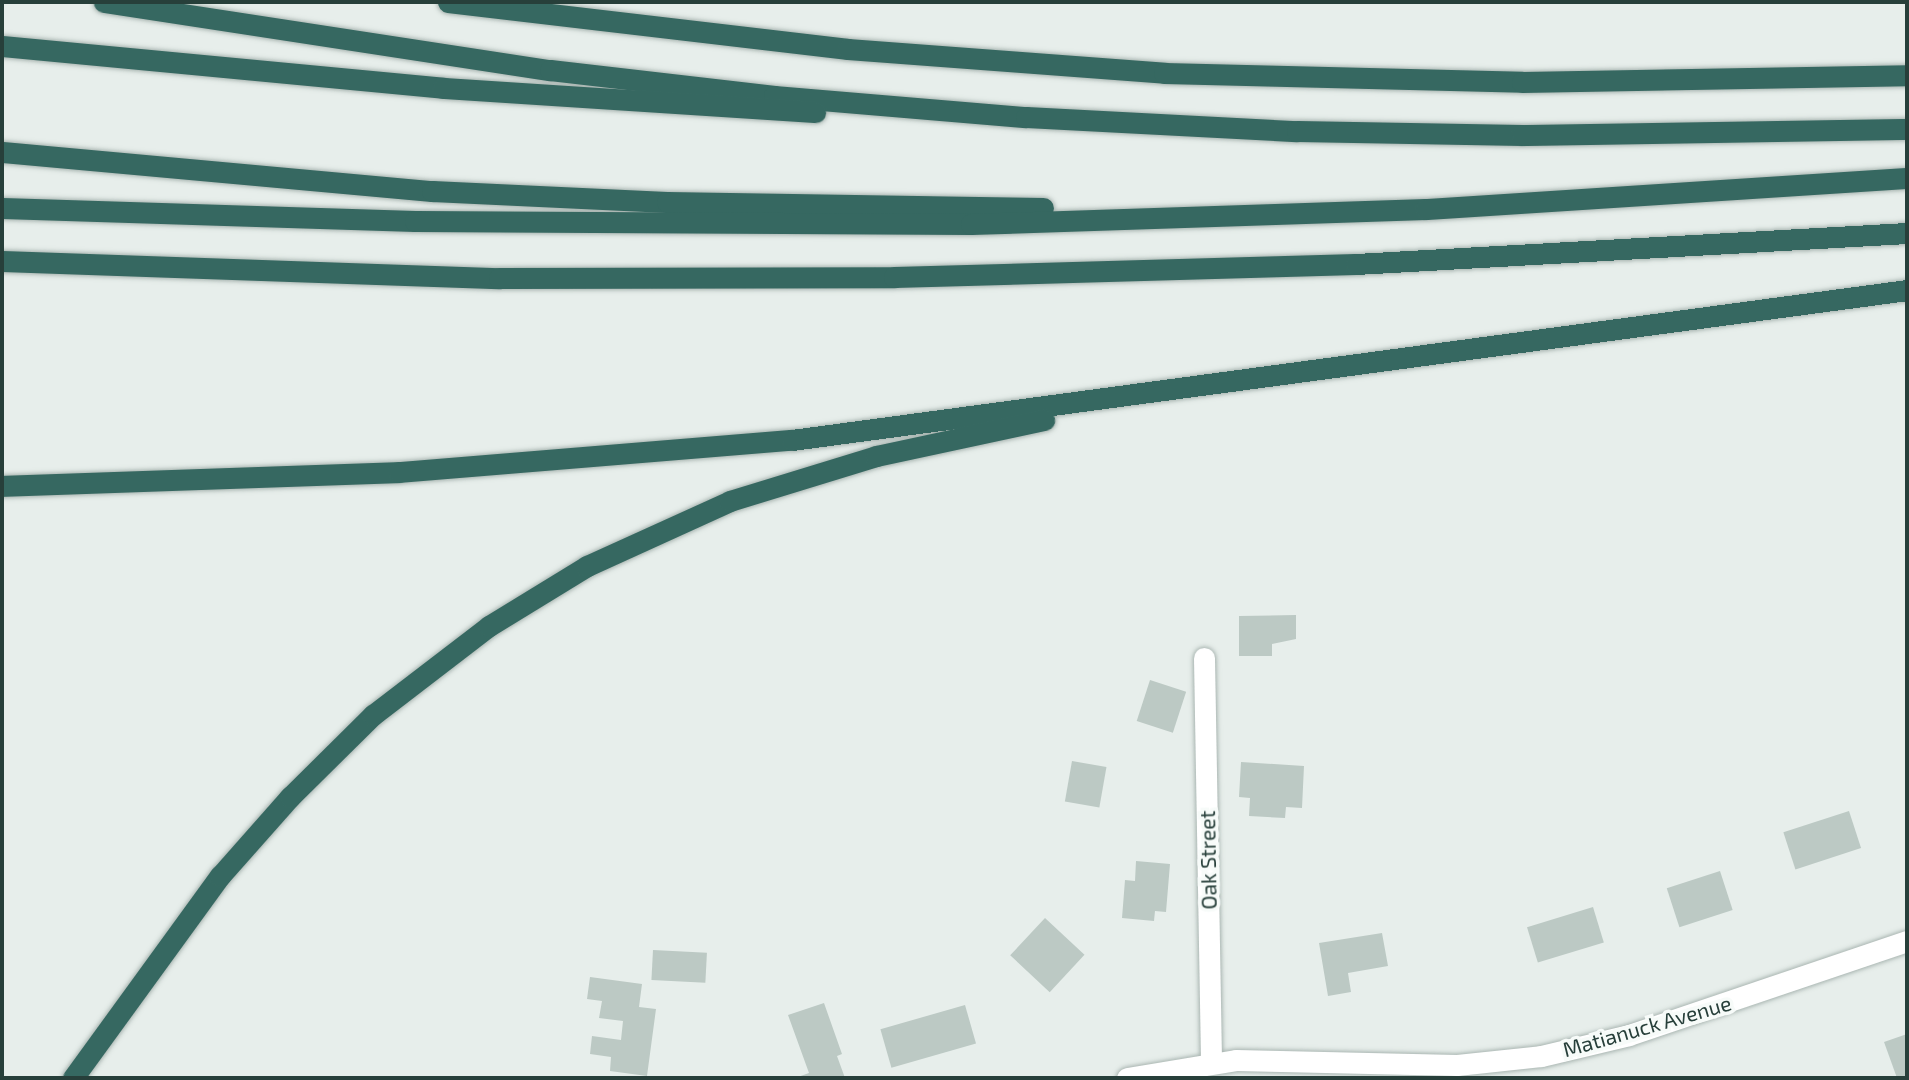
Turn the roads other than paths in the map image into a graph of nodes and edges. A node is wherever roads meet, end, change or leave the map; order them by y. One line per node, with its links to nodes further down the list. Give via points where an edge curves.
1 (104, 2): 5 (highway, via 550,71)
2 (447, 2): 4 (highway, via 848,49 1164,73 1522,82)
3 (2, 46): 5 (highway, via 681,106 797,112)
4 (1907, 75)
5 (904, 107): 6 (highway, via 1169,125 1411,134)
6 (1907, 129)
7 (2, 152): 10 (highway, via 419,190 732,204 1053,209)
8 (1907, 178): 10 (highway, via 1426,209)
9 (2, 208): 10 (highway, via 345,220 768,226)
10 (1174, 219)
11 (1907, 233): 12 (highway, via 1356,264 894,277 499,278)
12 (2, 261)
13 (1907, 290): 14 (highway)
14 (1094, 402): 15 (highway, via 805,438 544,462 264,480); 19 (highway, via 1016,427 845,464 730,501 587,566 489,626 373,715 282,805 195,909)
15 (2, 486)
16 (1205, 658): 18 (street, Oak Street)
17 (1907, 941): 18 (street, Matianuck Avenue, via 1629,1035 1541,1056 1457,1065)
18 (1211, 1062): 20 (street, Matianuck Avenue)
19 (73, 1078)
20 (1127, 1078)

